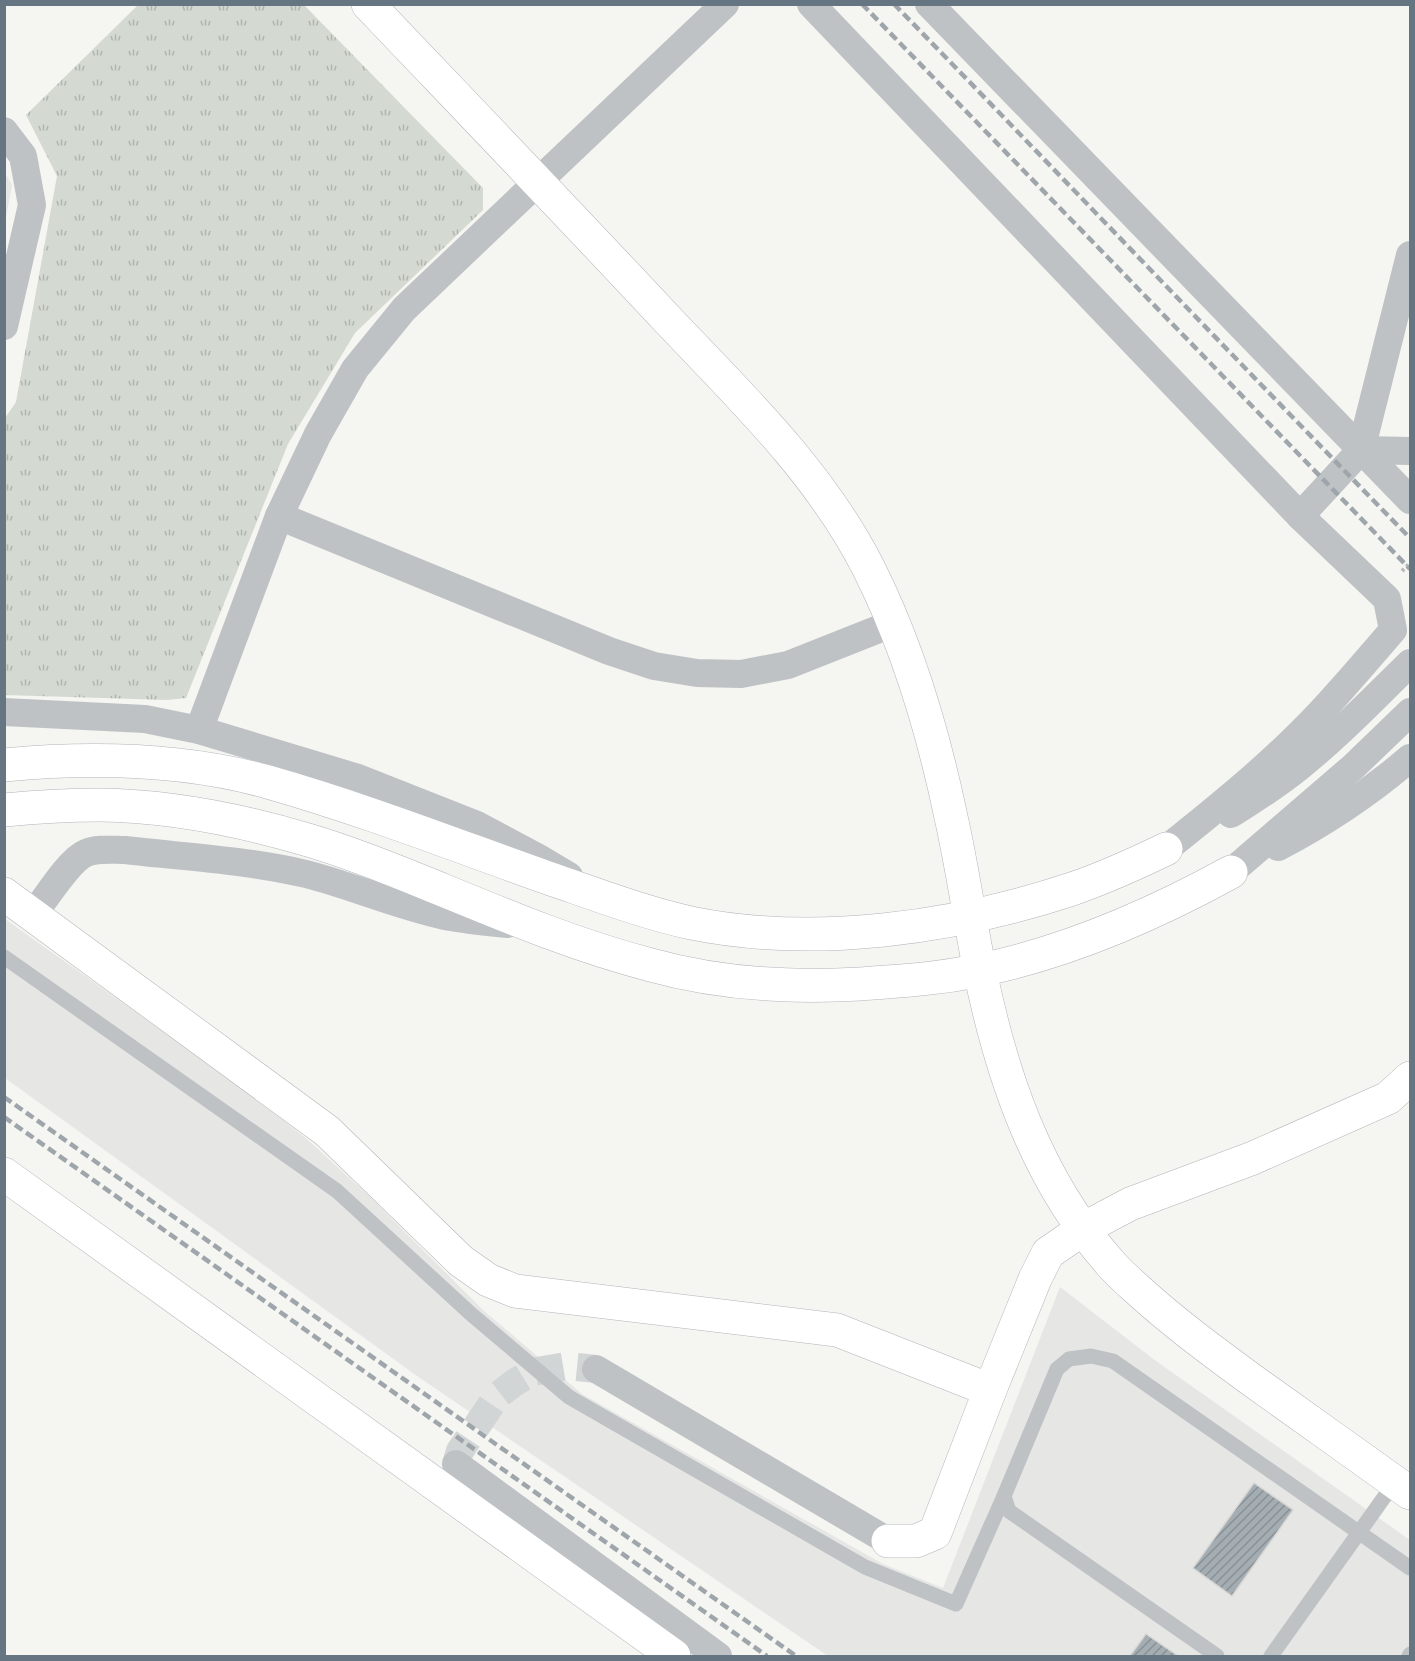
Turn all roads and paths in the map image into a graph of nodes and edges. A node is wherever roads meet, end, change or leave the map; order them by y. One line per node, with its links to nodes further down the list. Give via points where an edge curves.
1 (368, 4): 6 (street)
2 (725, 4): 6 (street)
3 (811, 4): 13 (street)
4 (929, 4): 9 (street)
5 (4, 131): 8 (street, via 23,156 32,205)
6 (538, 181): 12 (street, via 404,309 355,369 318,434); 15 (street, via 788,447 866,563)
7 (1410, 255): 9 (street)
8 (4, 326)
9 (1361, 450): 10 (street); 11 (street); 13 (street)
10 (1410, 451)
11 (1410, 500)
12 (279, 516): 15 (street, via 654,666 697,673 741,674 788,665); 19 (street)
13 (1300, 516): 14 (street, via 1387,600)
14 (1402, 622): 23 (street, via 1274,758)
15 (894, 623): 28 (street, via 935,748)
16 (1410, 663): 23 (street, via 1333,737 1265,793)
17 (4, 712): 19 (street, via 145,719)
18 (1410, 712): 24 (street, via 1353,767)
19 (199, 730): 26 (street, via 358,778 477,825 537,856)
20 (1410, 758): 24 (street, via 1330,818)
21 (4, 765): 26 (street, via 46,761 152,763 265,782)
22 (4, 810): 29 (street, via 102,805 202,814 257,825 372,861)
23 (1166, 849): 28 (street, via 1074,889)
24 (1231, 872): 31 (street, via 1136,919)
25 (4, 894): 27 (street)
26 (600, 896): 28 (street, via 690,922 784,934 832,934)
27 (33, 915): 29 (street, via 71,864 87,853 125,850 257,865 323,879 445,916); 36 (street, via 327,1131 461,1261 488,1280 515,1291 837,1330)
28 (970, 916): 31 (street)
29 (537, 928): 31 (street, via 653,966 764,984 874,983)
30 (4, 957): 39 (lane, via 337,1191 471,1314 569,1397 865,1568 956,1604)
31 (980, 970): 34 (street, via 999,1047 1032,1144)
32 (1403, 1097): 34 (street, via 1130,1204)
33 (4, 1174): 43 (street)
34 (1083, 1229): 36 (street, via 1048,1253); 38 (street, via 1113,1267 1161,1311)
35 (596, 1369): 41 (street)
36 (990, 1390): 41 (street, via 935,1533 916,1541)
37 (456, 1464): 44 (street)
38 (1402, 1487): 40 (lane)
39 (1004, 1496): 40 (lane, via 1057,1369 1069,1359 1091,1356 1113,1361); 45 (lane, via 1009,1511)
40 (1359, 1532): 42 (lane); 46 (lane)
41 (888, 1540)
42 (1410, 1568)
43 (674, 1656)
44 (718, 1656)
45 (1217, 1656)
46 (1272, 1656)

